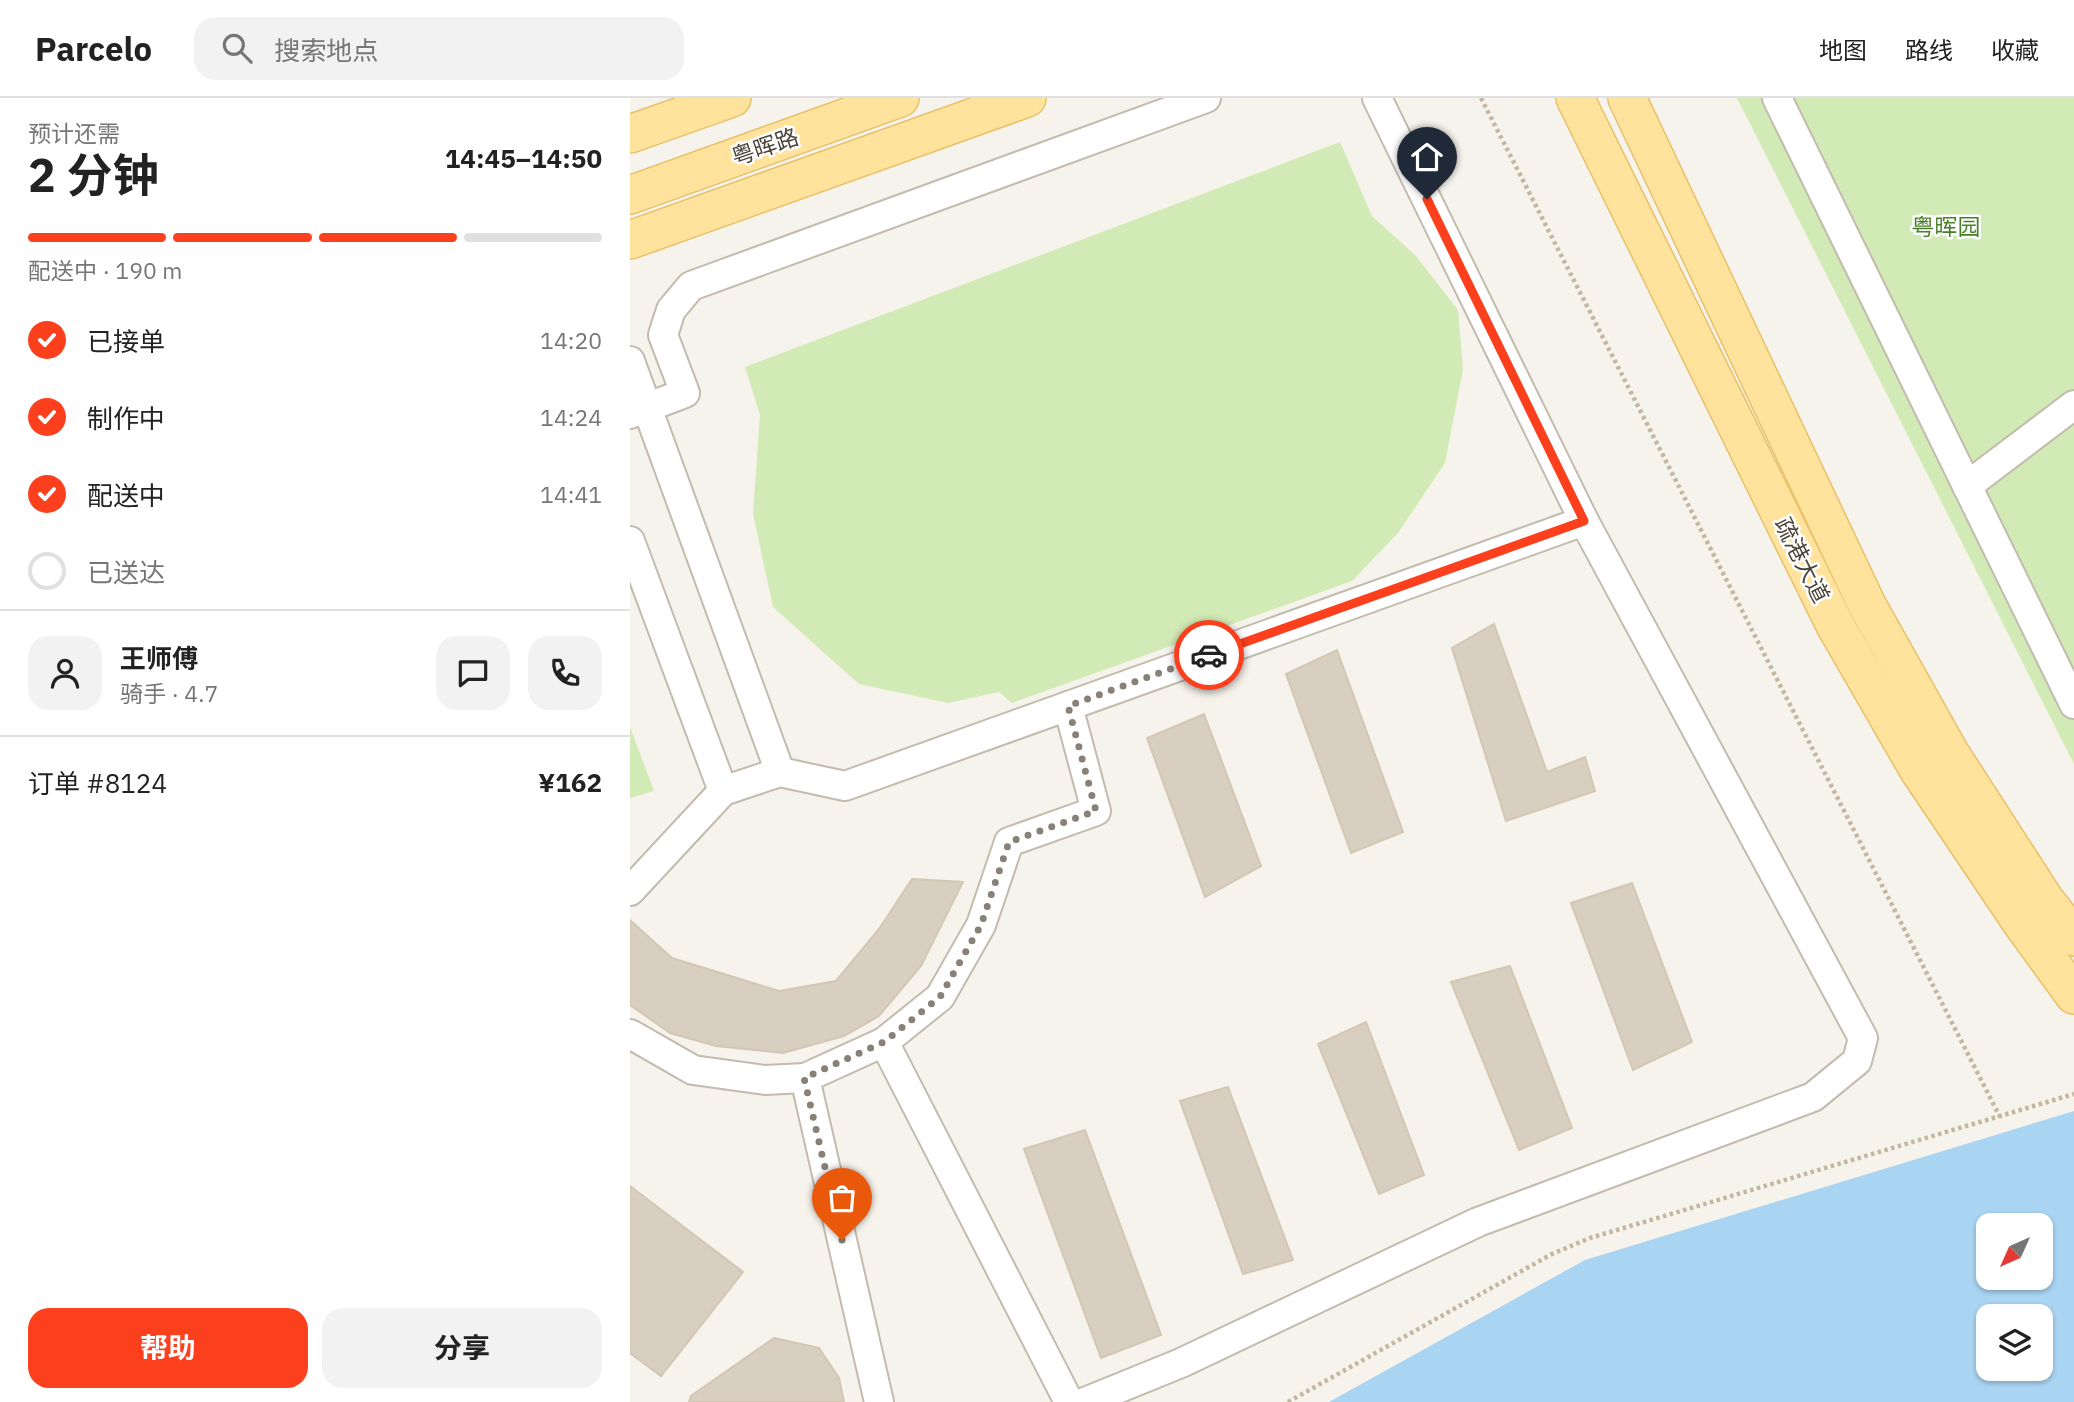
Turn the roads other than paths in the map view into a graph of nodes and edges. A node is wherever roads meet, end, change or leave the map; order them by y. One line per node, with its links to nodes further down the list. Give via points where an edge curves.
1 (733, 98): 9 (main road)
2 (900, 98): 10 (main road, 粤晖路)
3 (1027, 98): 11 (main road)
4 (1206, 98): 14 (lane, via 691,286 671,310 663,335 685,393)
5 (1377, 98): 16 (lane)
6 (1575, 98): 24 (main road, 疏港大道, via 1835,625 1918,769)
7 (1627, 98): 23 (main road, 疏港大道, via 1867,606 1950,753)
8 (1777, 98): 15 (lane)
9 (630, 134)
10 (630, 195)
11 (630, 240)
12 (630, 360): 14 (lane)
13 (2074, 405): 15 (lane)
14 (639, 411): 20 (lane)
15 (1967, 486): 18 (lane)
16 (1584, 521): 19 (lane); 30 (lane, via 1863,1038 1857,1062 1813,1097 1478,1222 1181,1363)
17 (630, 541): 21 (lane)
18 (2074, 704)
19 (1068, 706): 20 (lane, via 845,786); 26 (lane, via 1096,811 1009,842 981,925 940,997)
20 (780, 772): 21 (lane)
21 (723, 791): 22 (lane)
22 (630, 891)
23 (2074, 937)
24 (2074, 995)
25 (630, 1034): 27 (lane, via 693,1070 765,1080)
26 (884, 1042): 27 (lane); 29 (lane)
27 (804, 1078): 28 (lane)
28 (879, 1402)
29 (1069, 1402)
30 (1085, 1402)

